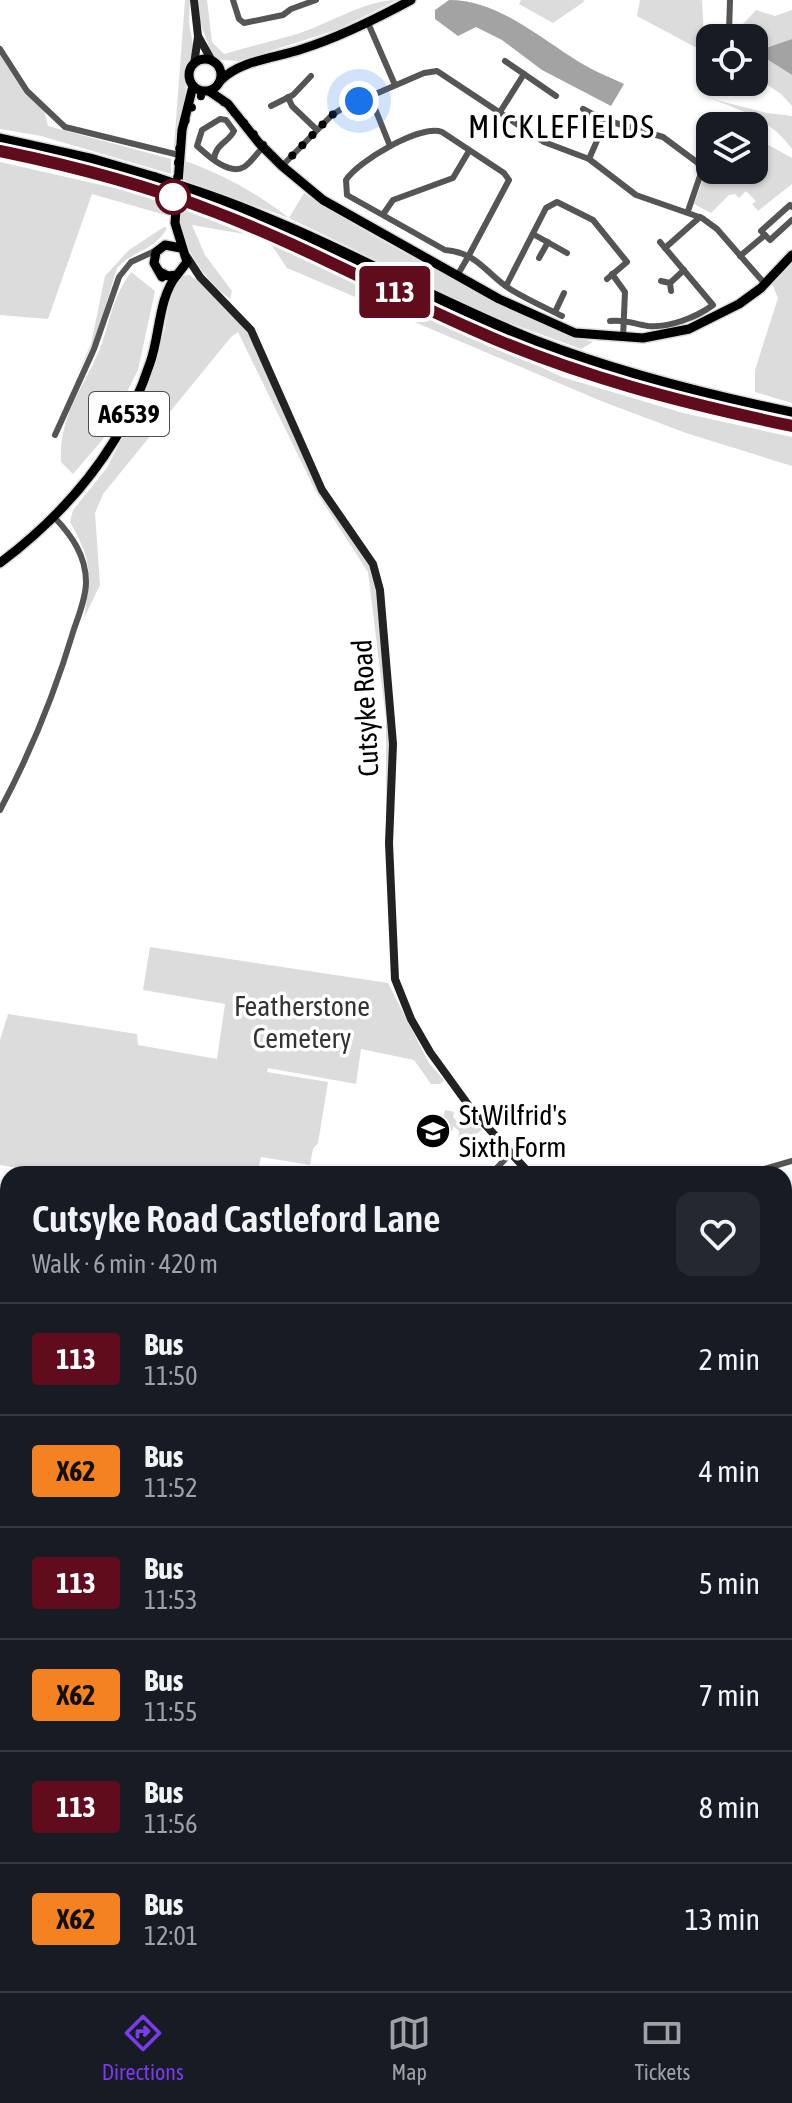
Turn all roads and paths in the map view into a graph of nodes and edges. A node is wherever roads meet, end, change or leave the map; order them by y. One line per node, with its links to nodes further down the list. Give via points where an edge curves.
1 (194, 0): 8 (main road)
2 (233, 0): 3 (street, via 244,23 283,15)
3 (316, 0)
4 (411, 0): 6 (main road)
5 (730, 0): 7 (street)
6 (368, 23): 13 (main road); 17 (street)
7 (733, 24)
8 (198, 36): 11 (main road); 12 (main road)
9 (0, 49): 35 (street, via 27,91 65,127)
10 (505, 61): 14 (street)
11 (215, 63): 12 (main road, via 205,59); 13 (main road); 16 (main road)
12 (194, 64): 18 (main road, via 189,75)
13 (242, 66): 16 (main road)
14 (524, 74): 21 (street); 26 (street)
15 (311, 76): 22 (street)
16 (220, 81): 19 (main road); 23 (main road)
17 (395, 85): 20 (street); 26 (street, via 437,71)
18 (193, 86): 19 (main road); 27 (main road, Cutsyke Road)
19 (208, 91): 23 (main road); 27 (main road)
20 (370, 96): 29 (street, via 343,108); 31 (street)
21 (556, 96)
22 (288, 97): 24 (street); 29 (street)
23 (228, 104): 32 (main road)
24 (271, 106)
25 (583, 109): 28 (street)
26 (500, 112): 36 (street, via 544,142)
27 (187, 113): 35 (main road, Cutsyke Road)
28 (606, 120): 36 (street); 42 (street, via 663,137 698,163 701,173)
29 (317, 130): 38 (street)
30 (0, 139): 39 (highway, via 90,159)
31 (390, 146): 34 (street, via 436,130); 43 (street, via 355,169 345,187 347,195)
32 (263, 147): 37 (street, via 243,168); 38 (main road)
33 (0, 151): 39 (highway)
34 (469, 151): 43 (street, via 453,178 393,200); 55 (street, via 509,180)
35 (179, 155): 46 (main road, Cutsyke Road)
36 (589, 159): 42 (street, via 636,195)
37 (214, 160): 37 (street, via 197,146 198,137 211,124 226,120 234,131 218,146)
38 (282, 166): 61 (main road, via 335,208)
39 (153, 184): 40 (highway, bridge)
40 (195, 198): 71 (highway, via 302,233 538,342 653,379); 72 (highway, via 544,359 648,393)
41 (792, 207): 48 (street, via 761,231)
42 (688, 211): 44 (street)
43 (384, 213): 55 (street, via 445,250)
44 (700, 217): 54 (street); 59 (street, via 662,245)
45 (792, 220): 48 (street, via 770,240)
46 (175, 223): 50 (main road, Cutsyke Road); 51 (main road, Cutsyke Road)
47 (533, 234): 49 (street); 65 (street); 68 (street, via 552,204 593,220 627,262 609,277 625,292)
48 (765, 235): 54 (street)
49 (548, 242): 52 (street); 56 (street)
50 (159, 248): 51 (main road, via 171,244); 57 (street); 58 (main road, via 154,260)
51 (184, 252): 60 (main road, via 186,266); 62 (main road, Cutsyke Road)
52 (567, 253)
53 (792, 255): 64 (main road)
54 (740, 256): 64 (street)
55 (468, 257): 61 (street); 65 (street)
56 (539, 258)
57 (137, 260): 58 (street); 73 (street, via 125,267 115,285 94,349)
58 (158, 270): 60 (main road); 66 (main road, A6539)
59 (684, 270): 63 (street, via 670,287); 68 (street, via 713,305 670,323 648,326)
60 (178, 275): 62 (main road); 66 (main road, A6539)
61 (457, 276): 70 (main road, via 555,326)
62 (200, 277): 77 (main road, Cutsyke Road, via 251,330 322,490 375,569 393,744 389,843 395,979 430,1052)
63 (661, 281)
64 (765, 284): 70 (main road, via 702,324 661,336)
65 (506, 286): 67 (street, via 558,314)
66 (166, 292): 74 (main road, A6539, via 156,344 133,406 97,469)
67 (564, 293)
68 (624, 320): 69 (street); 70 (street)
69 (610, 321)
70 (623, 338)
71 (792, 413)
72 (792, 426)
73 (55, 435)
74 (55, 518): 75 (main road, A6539); 76 (street, via 82,558 85,592 60,678)
75 (0, 563)
76 (0, 810)
77 (511, 1153): 78 (street); 79 (main road, Cutsyke Road)
78 (499, 1166)
79 (523, 1166)

